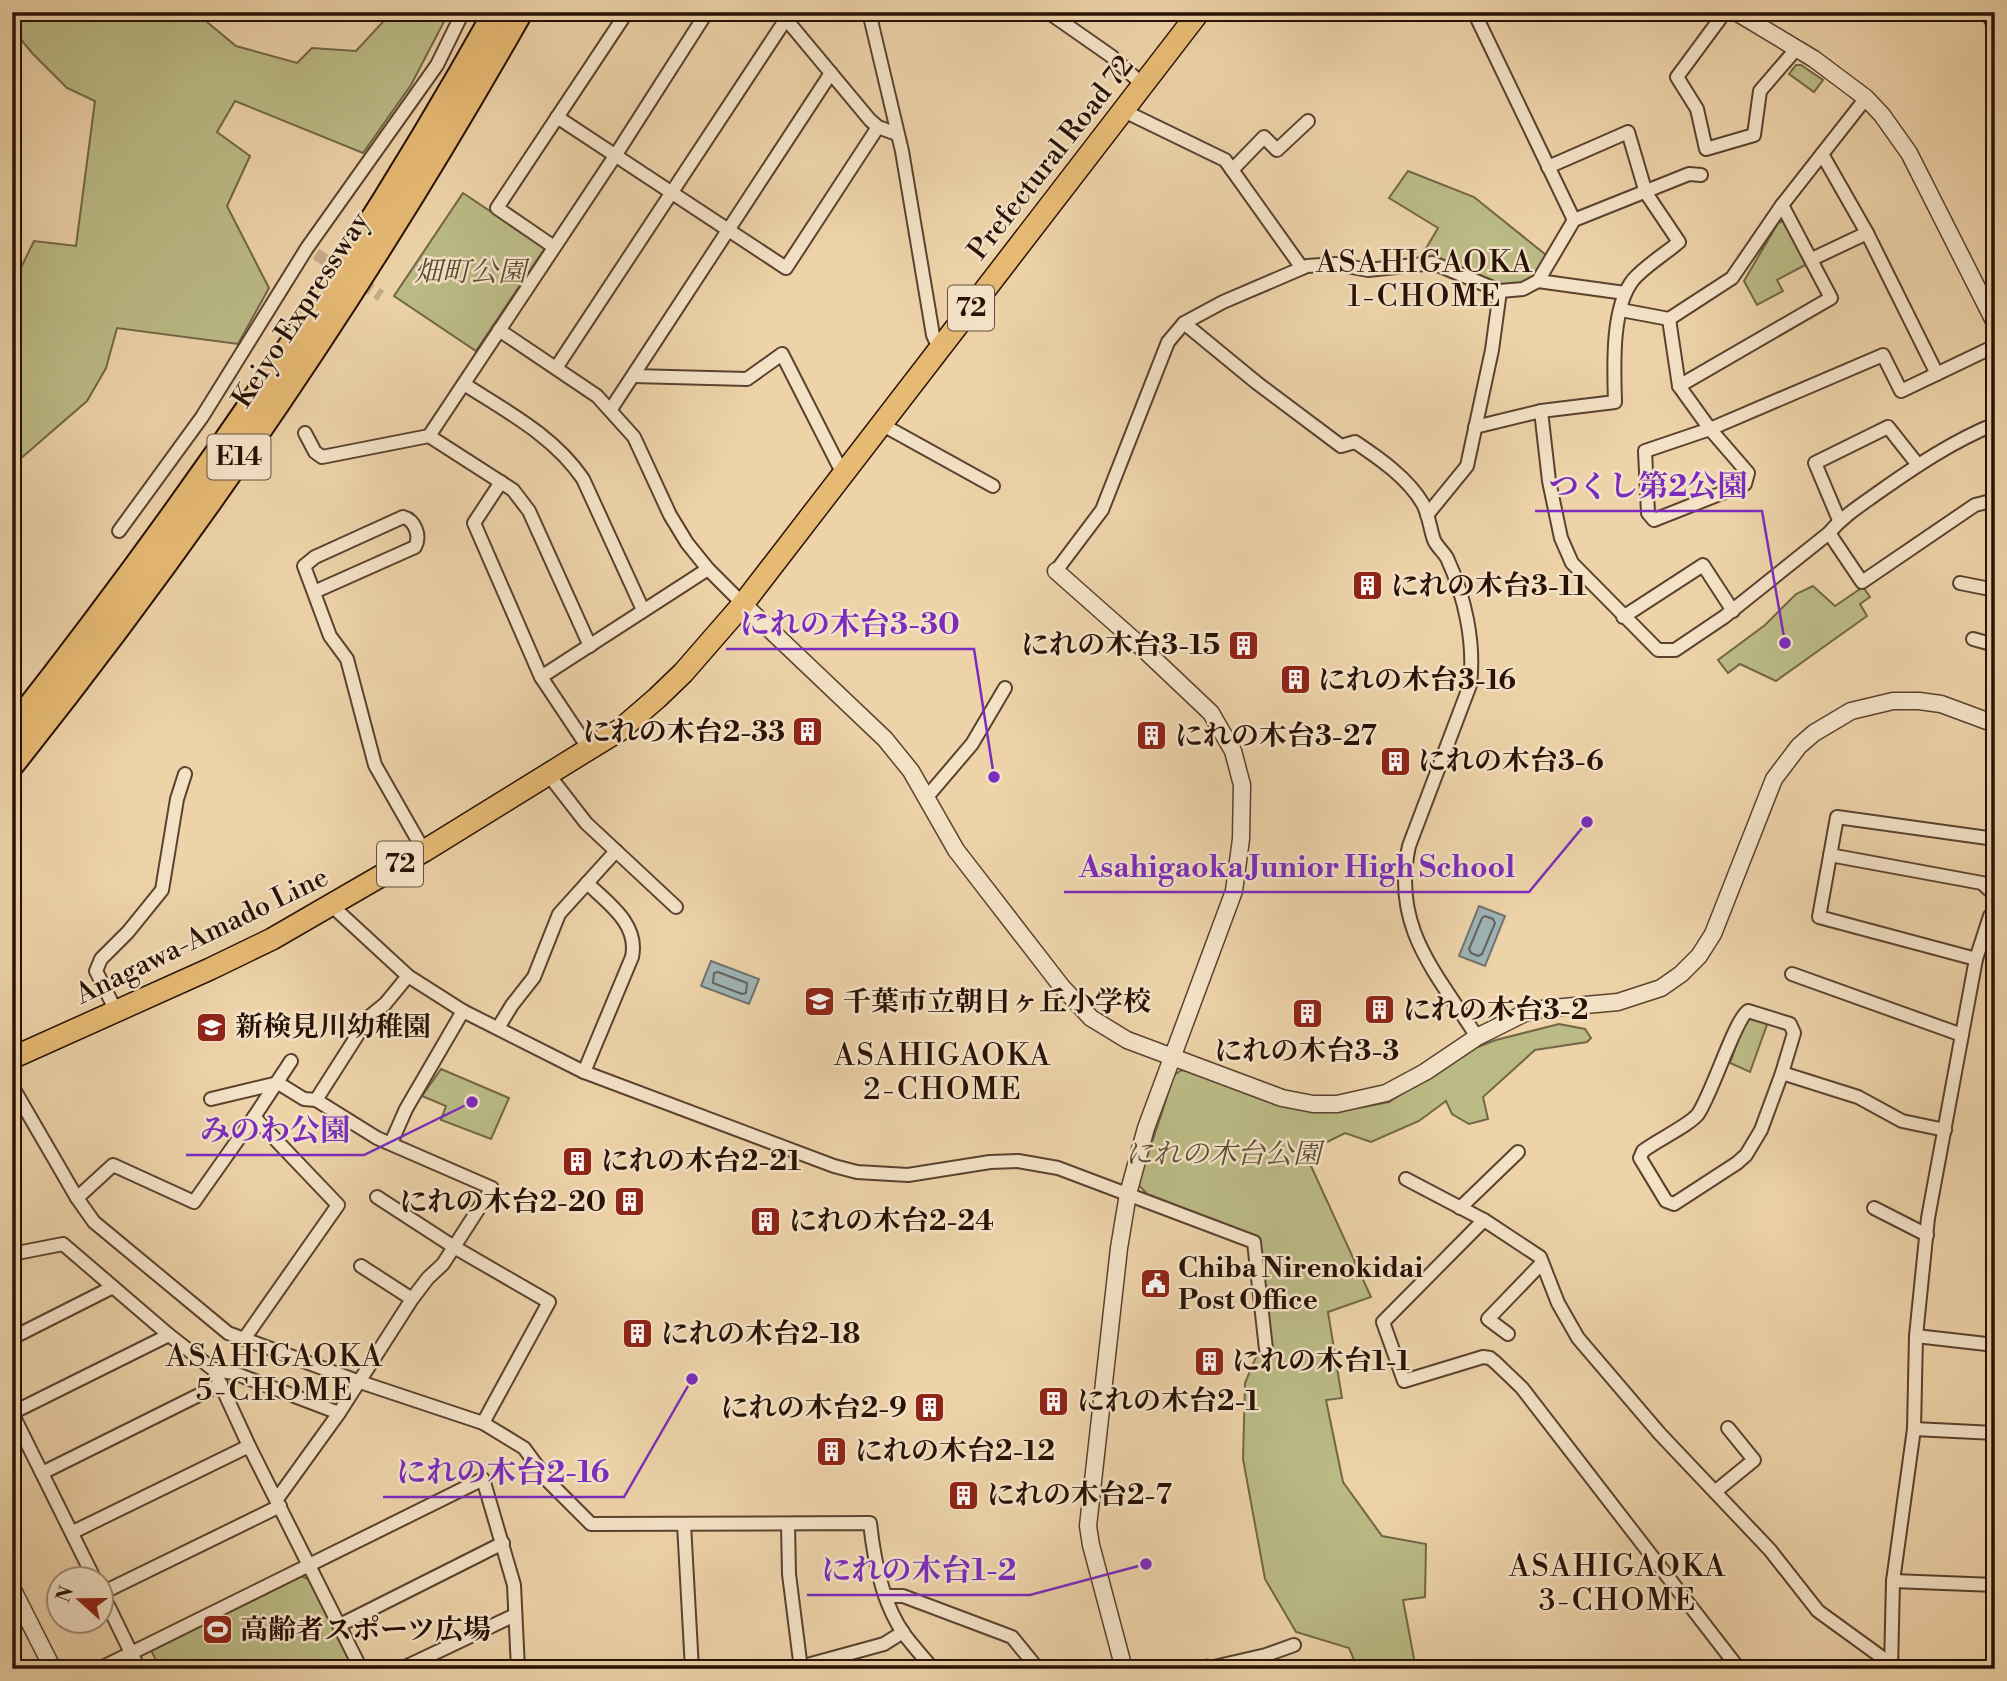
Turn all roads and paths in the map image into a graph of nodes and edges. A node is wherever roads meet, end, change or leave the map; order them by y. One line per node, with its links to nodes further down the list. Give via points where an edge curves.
1 (463, 12): 69 (street, via 437,65 202,417)
2 (483, 12): 23 (highway)
3 (496, 12): 23 (highway, Keiyo Expressway / E14)
4 (520, 12): 23 (highway, Keiyo Expressway / E14)
5 (533, 12): 23 (highway, via 487,85)
6 (627, 12): 20 (street)
7 (707, 12): 26 (street)
8 (869, 12): 24 (street)
9 (1048, 12): 17 (street)
10 (1199, 12): 17 (main road, Prefectural Road 72 / 72)
11 (1474, 12): 27 (street)
12 (1725, 12): 15 (street, via 1677,77 1698,109 1706,149 1754,135 1760,91)
13 (1736, 12): 15 (street)
14 (783, 16): 16 (street); 30 (street)
15 (1797, 48): 18 (street)
16 (831, 74): 22 (street); 34 (street)
17 (1142, 84): 19 (main road, Prefectural Road 72 / 72)
18 (1866, 98): 25 (street); 45 (street, via 1909,153)
19 (1122, 110): 28 (street, via 1225,160); 48 (main road, Prefectural Road 72 / 72)
20 (557, 117): 26 (street); 36 (street, via 497,208)
21 (1308, 121): 28 (street, via 1277,150 1264,137)
22 (878, 127): 24 (street); 34 (street, via 786,268)
23 (439, 131): 86 (highway, Keiyo Expressway / E14, via 138,563); 88 (highway, Keiyo Expressway / E14, via 330,324 156,575)
24 (897, 134): 48 (street)
25 (1822, 153): 32 (street); 35 (street)
26 (615, 156): 30 (street); 36 (street)
27 (1548, 167): 31 (street, via 1628,132); 33 (street)
28 (1232, 170): 38 (street)
29 (1701, 175): 31 (street, via 1689,174)
30 (671, 192): 34 (street); 49 (street)
31 (1646, 193): 33 (street); 41 (street, via 1679,242 1633,280)
32 (1782, 205): 37 (street); 43 (street, via 1732,278)
33 (1574, 220): 39 (street)
34 (729, 231): 51 (street)
35 (1867, 233): 37 (street); 50 (street)
36 (554, 247): 46 (street)
37 (1812, 260): 53 (street, via 1831,298)
38 (1302, 268): 40 (street, via 1336,264 1386,270 1433,263); 44 (street)
39 (1538, 281): 40 (street, via 1523,289); 41 (street)
40 (1500, 291): 58 (street)
41 (1625, 293): 42 (street)
42 (1621, 310): 43 (street); 55 (street, via 1614,346 1615,402)
43 (1669, 319): 53 (street)
44 (1184, 323): 67 (street, via 1341,446 1355,442 1391,466); 72 (street, via 1168,342 1101,510)
45 (1995, 323)
46 (499, 330): 49 (street); 52 (street)
47 (1995, 346): 50 (street)
48 (939, 349): 56 (main road, Prefectural Road 72 / 72)
49 (556, 368): 54 (street)
50 (1937, 374): 59 (street, via 1901,391 1882,355)
51 (633, 376): 54 (street); 63 (street, via 747,379 782,354)
52 (464, 384): 61 (street); 77 (street, via 537,432 575,467)
53 (1679, 386): 59 (street)
54 (611, 409): 71 (street, via 634,437 679,531)
55 (1541, 411): 58 (street); 79 (street, via 1561,538 1572,563)
56 (881, 424): 63 (main road, Prefectural Road 72 / 72); 65 (street)
57 (1995, 424): 62 (street, via 1965,436)
58 (1475, 427): 67 (street, via 1467,466)
59 (1710, 429): 59 (street, via 1748,473 1745,484 1654,520 1648,513 1645,451)
60 (305, 432): 61 (street, via 315,452 323,457)
61 (429, 436): 64 (street)
62 (1918, 465): 68 (street); 68 (street, via 1888,427 1815,463)
63 (843, 474): 76 (main road, Prefectural Road 72 / 72)
64 (501, 482): 82 (street, via 529,511); 83 (street, via 474,523)
65 (993, 486)
66 (1995, 500): 70 (street, via 1975,505 1862,582)
67 (1427, 515): 108 (street, via 1435,544 1446,556 1456,584 1473,655 1470,685 1409,846 1405,900 1419,946)
68 (1839, 520): 70 (street)
69 (119, 531)
70 (1829, 533): 78 (street)
71 (708, 569): 76 (street); 77 (street)
72 (1056, 571): 109 (street, via 1211,713 1239,765 1241,839 1234,891)
73 (1959, 583): 74 (street)
74 (1995, 590)
75 (314, 592): 75 (street, via 304,566 315,557 402,517 413,523 418,537 415,547); 93 (street, via 330,636 347,659 375,765)
76 (743, 604): 87 (main road, Anagawa-Amado Line / 72, via 657,698); 91 (street, via 885,739)
77 (643, 611): 82 (street)
78 (1733, 611): 79 (street, via 1675,650 1658,650); 79 (street, via 1703,565)
79 (1623, 617)
80 (1973, 639): 81 (street)
81 (1995, 645)
82 (590, 646): 83 (street)
83 (541, 677): 87 (street)
84 (1005, 688): 91 (street, via 972,744)
85 (1995, 724): 108 (street, via 1941,704 1919,701 1873,705 1833,720 1799,746 1774,779 1713,934 1681,974 1642,996 1525,1013)
86 (12, 730)
87 (589, 749): 90 (main road, Anagawa-Amado Line / 72)
88 (12, 764)
89 (185, 774): 105 (street, via 162,890 101,959 96,971)
90 (548, 774): 93 (main road, Anagawa-Amado Line / 72); 94 (street, via 586,823)
91 (926, 798): 109 (street, via 956,850 1081,1008 1127,1040)
92 (1995, 839): 95 (street, via 1837,817)
93 (424, 850): 98 (main road, Anagawa-Amado Line / 72)
94 (616, 851): 96 (street); 99 (street)
95 (1830, 855): 97 (street, via 1982,883); 101 (street, via 1819,917)
96 (587, 883): 106 (street, via 559,914 534,977); 112 (street, via 625,920 634,946)
97 (1995, 895)
98 (331, 905): 103 (street); 105 (main road, Anagawa-Amado Line / 72, via 272,939)
99 (676, 907)
100 (1995, 911): 101 (street)
101 (1976, 959): 107 (street)
102 (1792, 974): 107 (street)
103 (408, 976): 104 (street); 117 (street, via 369,1017)
104 (463, 1011): 106 (street); 120 (street)
105 (116, 1012): 110 (main road, Anagawa-Amado Line / 72)
106 (498, 1028): 112 (street)
107 (1962, 1035): 119 (street)
108 (1477, 1037): 109 (street, via 1387,1093 1337,1104 1282,1098)
109 (1172, 1056): 123 (street)
110 (12, 1058)
111 (291, 1061): 114 (street)
112 (584, 1072): 123 (street, via 846,1170 908,1175 1018,1161 1058,1168)
113 (1782, 1073): 113 (street, via 1794,1032 1790,1024 1748,1011 1741,1015 1697,1116 1643,1151 1640,1158 1667,1201 1674,1204 1746,1155); 119 (street, via 1858,1097 1902,1121)
114 (278, 1083): 116 (street); 117 (street, via 304,1100); 118 (street)
115 (12, 1086): 125 (street)
116 (211, 1099)
117 (316, 1100): 120 (street)
118 (254, 1117): 125 (street, via 194,1202 113,1165); 140 (street, via 338,1205)
119 (1945, 1130): 129 (street)
120 (391, 1143): 130 (street, via 492,1188)
121 (1518, 1152): 126 (street)
122 (1406, 1180): 126 (street)
123 (1128, 1194): 142 (street, via 1254,1242); 182 (street, via 1088,1526)
124 (377, 1197): 130 (street)
125 (77, 1198): 140 (street, via 94,1222 228,1333)
126 (1460, 1208): 128 (street)
127 (1874, 1208): 129 (street)
128 (1484, 1220): 132 (street, via 1540,1257); 184 (street, via 1383,1322 1404,1381 1483,1357 1496,1363 1522,1388)
129 (1927, 1235): 138 (street)
130 (454, 1247): 135 (street); 148 (street, via 549,1303)
131 (12, 1254): 134 (street, via 63,1244)
132 (1542, 1263): 136 (street, via 1488,1318); 154 (street, via 1578,1338)
133 (361, 1266): 135 (street)
134 (113, 1287): 137 (street); 139 (street)
135 (412, 1300): 144 (street)
136 (1507, 1334)
137 (169, 1335): 143 (street); 146 (street)
138 (1916, 1336): 141 (street); 150 (street)
139 (12, 1338)
140 (244, 1339): 144 (street)
141 (1995, 1345)
142 (1266, 1349)
143 (214, 1370): 145 (street); 147 (street, via 234,1373)
144 (360, 1382): 147 (street); 148 (street)
145 (221, 1384): 152 (street); 153 (street)
146 (12, 1413): 153 (street)
147 (339, 1413): 155 (street)
148 (483, 1423): 156 (street, via 524,1448 549,1482 591,1524)
149 (1728, 1429): 154 (street, via 1754,1460)
150 (1914, 1429): 151 (street); 162 (street)
151 (1995, 1433)
152 (249, 1446): 155 (street); 158 (street)
153 (42, 1473): 158 (street)
154 (1716, 1491): 171 (street, via 1818,1611)
155 (279, 1502): 160 (street); 170 (street, via 102,1593)
156 (684, 1524): 157 (street); 179 (street)
157 (788, 1524): 165 (street, via 870,1523); 172 (street)
158 (73, 1532): 161 (street)
159 (503, 1543): 160 (street, via 483,1479); 166 (street, via 514,1585); 167 (street)
160 (310, 1564): 167 (street); 170 (street)
161 (89, 1566)
162 (1894, 1581): 163 (street); 171 (street)
163 (1995, 1585)
164 (12, 1588): 173 (street)
165 (886, 1595): 168 (street); 181 (street, via 904,1596 1012,1637)
166 (514, 1615): 177 (street); 178 (street)
167 (340, 1625): 176 (street)
168 (903, 1632): 172 (street, via 884,1644); 180 (street)
169 (1294, 1645): 183 (street)
170 (131, 1653): 174 (street); 175 (street)
171 (1891, 1667)
172 (801, 1668)
173 (53, 1669)
174 (99, 1669)
175 (139, 1669)
176 (361, 1669)
177 (401, 1669)
178 (518, 1669)
179 (692, 1669)
180 (933, 1669)
181 (1038, 1669)
182 (1124, 1669)
183 (1206, 1669)
184 (1739, 1669)

